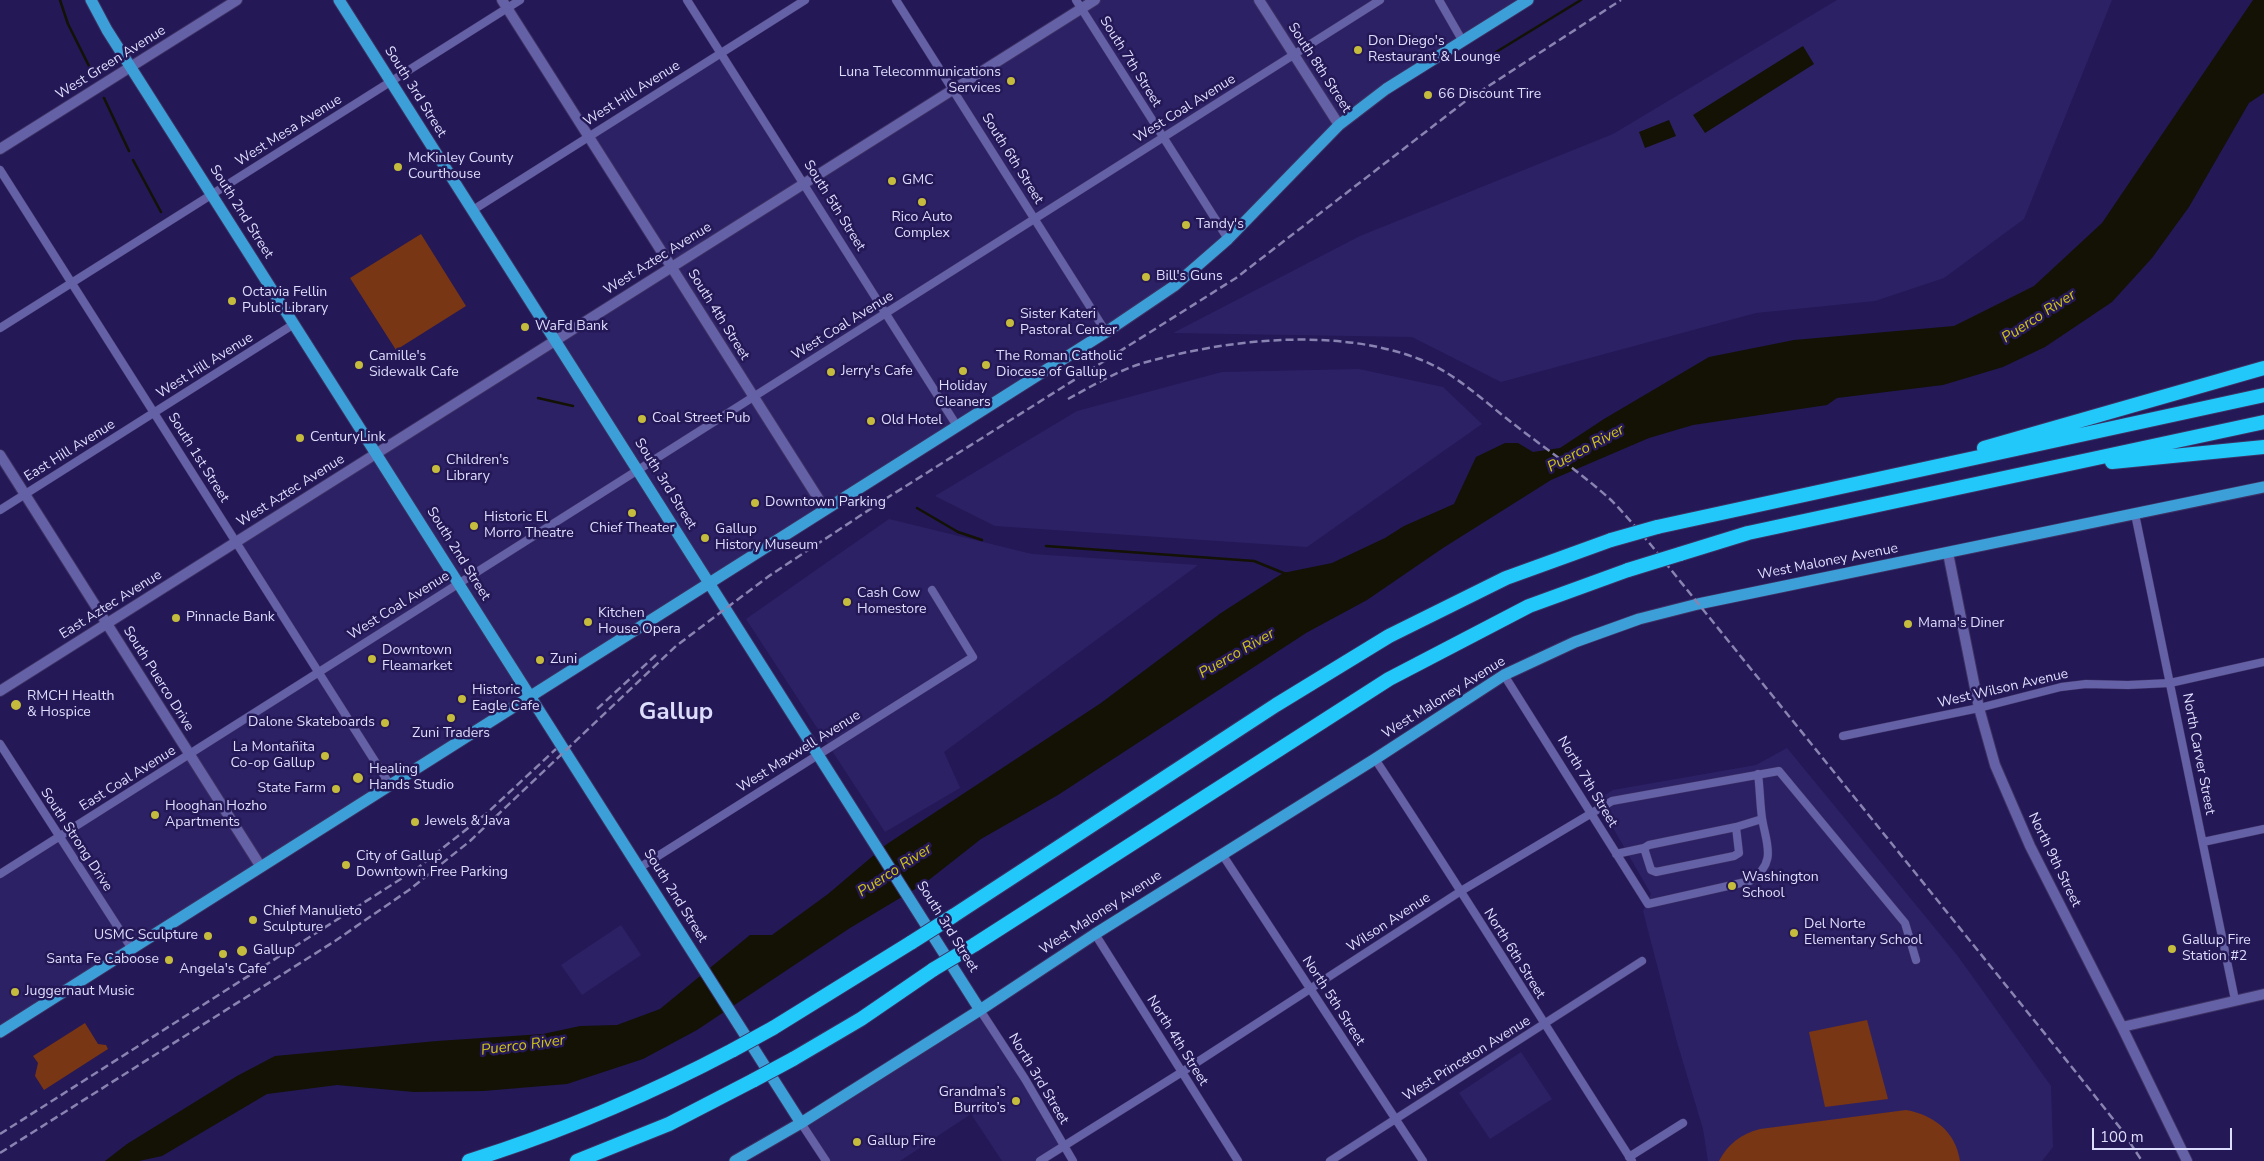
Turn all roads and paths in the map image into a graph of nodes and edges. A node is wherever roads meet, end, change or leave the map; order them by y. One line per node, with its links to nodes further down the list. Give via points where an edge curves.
1 (91, 0): 18 (main road, South 2nd Street)
2 (236, 0): 18 (main road, West Green Avenue)
3 (340, 0): 19 (main road, South 3rd Street)
4 (520, 0): 13 (street, West Mesa Avenue)
5 (687, 0): 16 (street, South 5th Street)
6 (805, 0): 16 (street, West Hill Avenue)
7 (896, 0): 20 (street, South 6th Street)
8 (1096, 0): 14 (main road, West Aztec Avenue)
9 (1259, 0): 17 (main road, South 8th Street)
10 (1380, 0): 17 (street, West Coal Avenue)
11 (1439, 0): 15 (street)
12 (1528, 0): 15 (main road)
13 (505, 4): 19 (street, West Mesa Avenue); 22 (main road, South 4th Street)
14 (1079, 4): 20 (main road, West Aztec Avenue); 23 (street, South 7th Street)
15 (1462, 40): 21 (main road, via 1386,89)
16 (720, 53): 22 (street, West Hill Avenue); 26 (street, South 5th Street)
17 (1294, 55): 21 (main road, South 8th Street); 23 (street, West Coal Avenue)
18 (131, 67): 24 (main road, West Green Avenue); 27 (main road, South 2nd Street)
19 (391, 81): 27 (street, West Mesa Avenue); 28 (main road, South 3rd Street)
20 (953, 90): 26 (main road, West Aztec Avenue); 29 (street, South 6th Street)
21 (1339, 125): 30 (main road)
22 (589, 136): 28 (street, West Hill Avenue); 31 (main road, South 4th Street)
23 (1163, 138): 29 (street, West Coal Avenue); 30 (street, South 7th Street)
24 (0, 149)
25 (0, 170): 32 (street, South 1st Street)
26 (804, 184): 31 (main road, West Aztec Avenue); 33 (street, South 5th Street)
27 (212, 194): 32 (street, West Mesa Avenue); 34 (main road, South 2nd Street)
28 (473, 210): 37 (main road, South 3rd Street)
29 (1035, 219): 33 (street, West Coal Avenue); 36 (street, South 6th Street)
30 (1228, 240): 36 (main road, via 1174,286)
31 (672, 267): 37 (main road, West Aztec Avenue); 40 (main road, South 4th Street)
32 (72, 283): 35 (street, West Mesa Avenue); 41 (street, South 1st Street)
33 (887, 314): 40 (street, West Coal Avenue); 43 (street, South 5th Street)
34 (294, 324): 41 (street, West Hill Avenue); 45 (main road, South 2nd Street)
35 (0, 328)
36 (1106, 332): 43 (main road)
37 (556, 340): 45 (main road, West Aztec Avenue); 47 (main road, South 3rd Street)
38 (2264, 368): 49 (highway)
39 (2264, 395): 49 (highway)
40 (754, 397): 47 (street, West Coal Avenue); 52 (main road, South 4th Street)
41 (154, 413): 51 (street, East Hill Avenue); 55 (street, South 1st Street)
42 (2264, 422): 48 (highway)
43 (957, 426): 52 (main road)
44 (2264, 447): 48 (highway)
45 (376, 454): 55 (main road, West Aztec Avenue); 57 (main road, South 2nd Street)
46 (0, 456): 51 (main road, South Puerco Drive)
47 (639, 469): 57 (street, West Coal Avenue); 58 (main road, South 3rd Street)
48 (2025, 472): 106 (highway, bridge, via 1748,533 1628,570 1528,606 1389,679 861,1019 793,1059 669,1124)
49 (1872, 480): 105 (highway, bridge, via 1657,527 1506,578 1389,636 1276,705 953,916 773,1028 672,1082 598,1115)
50 (2264, 487): 54 (main road, West Maloney Avenue)
51 (25, 494): 53 (street, East Hill Avenue); 60 (main road, South Puerco Drive)
52 (825, 509): 58 (main road)
53 (0, 510)
54 (2135, 514): 56 (main road, West Maloney Avenue); 64 (street, North Carver Street)
55 (236, 542): 60 (main road, East Aztec Avenue); 62 (street, South 1st Street)
56 (1948, 553): 63 (main road, West Maloney Avenue, via 1639,619 1575,642); 67 (main road, North 9th Street)
57 (459, 583): 62 (street, West Coal Avenue); 66 (main road, South 2nd Street)
58 (709, 583): 66 (main road); 71 (main road, South 3rd Street)
59 (932, 590): 71 (street, West Maxwell Avenue, via 973,657)
60 (107, 624): 65 (main road, East Aztec Avenue); 70 (main road, South Puerco Drive)
61 (2264, 662): 64 (street, West Wilson Avenue)
62 (319, 671): 70 (street, East Coal Avenue); 74 (street, South 1st Street)
63 (1504, 675): 72 (main road, West Maloney Avenue); 75 (street, North 7th Street)
64 (2170, 683): 67 (street, West Wilson Avenue, via 2061,687); 80 (street, North Carver Street)
65 (0, 691)
66 (530, 696): 74 (main road); 85 (main road, South 2nd Street)
67 (1979, 708): 68 (street, West Wilson Avenue); 97 (main road, North 9th Street, via 1995,765 2030,846)
68 (1843, 736)
69 (0, 744): 79 (street, South Strong Drive)
70 (190, 754): 79 (street, East Coal Avenue); 84 (main road, South Puerco Drive)
71 (818, 755): 85 (street, West Maxwell Avenue); 95 (main road, South 3rd Street)
72 (1375, 760): 82 (main road, West Maloney Avenue); 87 (street, North 6th Street)
73 (1758, 774): 75 (street, Wilson Avenue, via 1612,801); 76 (street); 90 (street, Wilson Avenue, via 1779,771 1905,924)
74 (390, 785): 84 (main road)
75 (1591, 813): 83 (street, North 7th Street); 87 (street, Wilson Avenue)
76 (1762, 819): 77 (street); 83 (street, North 7th Street, via 1770,848 1762,871 1750,881 1726,887 1648,904)
77 (1736, 827): 81 (street); 81 (street, via 1739,852 1734,856 1656,872 1651,870)
78 (2264, 829): 80 (street)
79 (59, 837): 86 (street, East Coal Avenue); 89 (street, South Strong Drive)
80 (2203, 842): 94 (street, North Carver Street)
81 (1644, 848): 83 (street)
82 (1222, 854): 88 (main road, West Maloney Avenue); 92 (street, North 5th Street)
83 (1616, 854)
84 (261, 867): 89 (main road)
85 (639, 868): 101 (main road, South 2nd Street)
86 (0, 874)
87 (1461, 891): 92 (street, Wilson Avenue); 96 (street, North 6th Street)
88 (1095, 934): 95 (main road, West Maloney Avenue); 99 (street, North 4th Street)
89 (132, 948): 98 (main road)
90 (1916, 960)
91 (1642, 961): 96 (street, West Princeton Avenue)
92 (1311, 989): 99 (street, Wilson Avenue); 100 (street, North 5th Street)
93 (2264, 994): 94 (main road)
94 (2235, 1000): 97 (main road)
95 (980, 1010): 101 (main road, West Maloney Avenue); 103 (street, North 3rd Street)
96 (1544, 1026): 100 (street, West Princeton Avenue); 104 (street, North 6th Street)
97 (2122, 1027): 114 (main road, North 9th Street)
98 (1, 1030)
99 (1182, 1072): 103 (street, Wilson Avenue); 111 (street, North 4th Street)
100 (1395, 1120): 112 (street, West Princeton Avenue); 113 (street, North 5th Street)
101 (801, 1123): 107 (main road, West Maloney Avenue); 108 (street)
102 (1683, 1123): 104 (street)
103 (1064, 1146): 109 (street, Wilson Avenue); 110 (street, North 3rd Street)
104 (1630, 1159)
105 (470, 1161)
106 (577, 1161)
107 (735, 1161)
108 (826, 1161)
109 (1040, 1161)
110 (1073, 1161)
111 (1238, 1161)
112 (1330, 1161)
113 (1422, 1161)
114 (2187, 1161)

